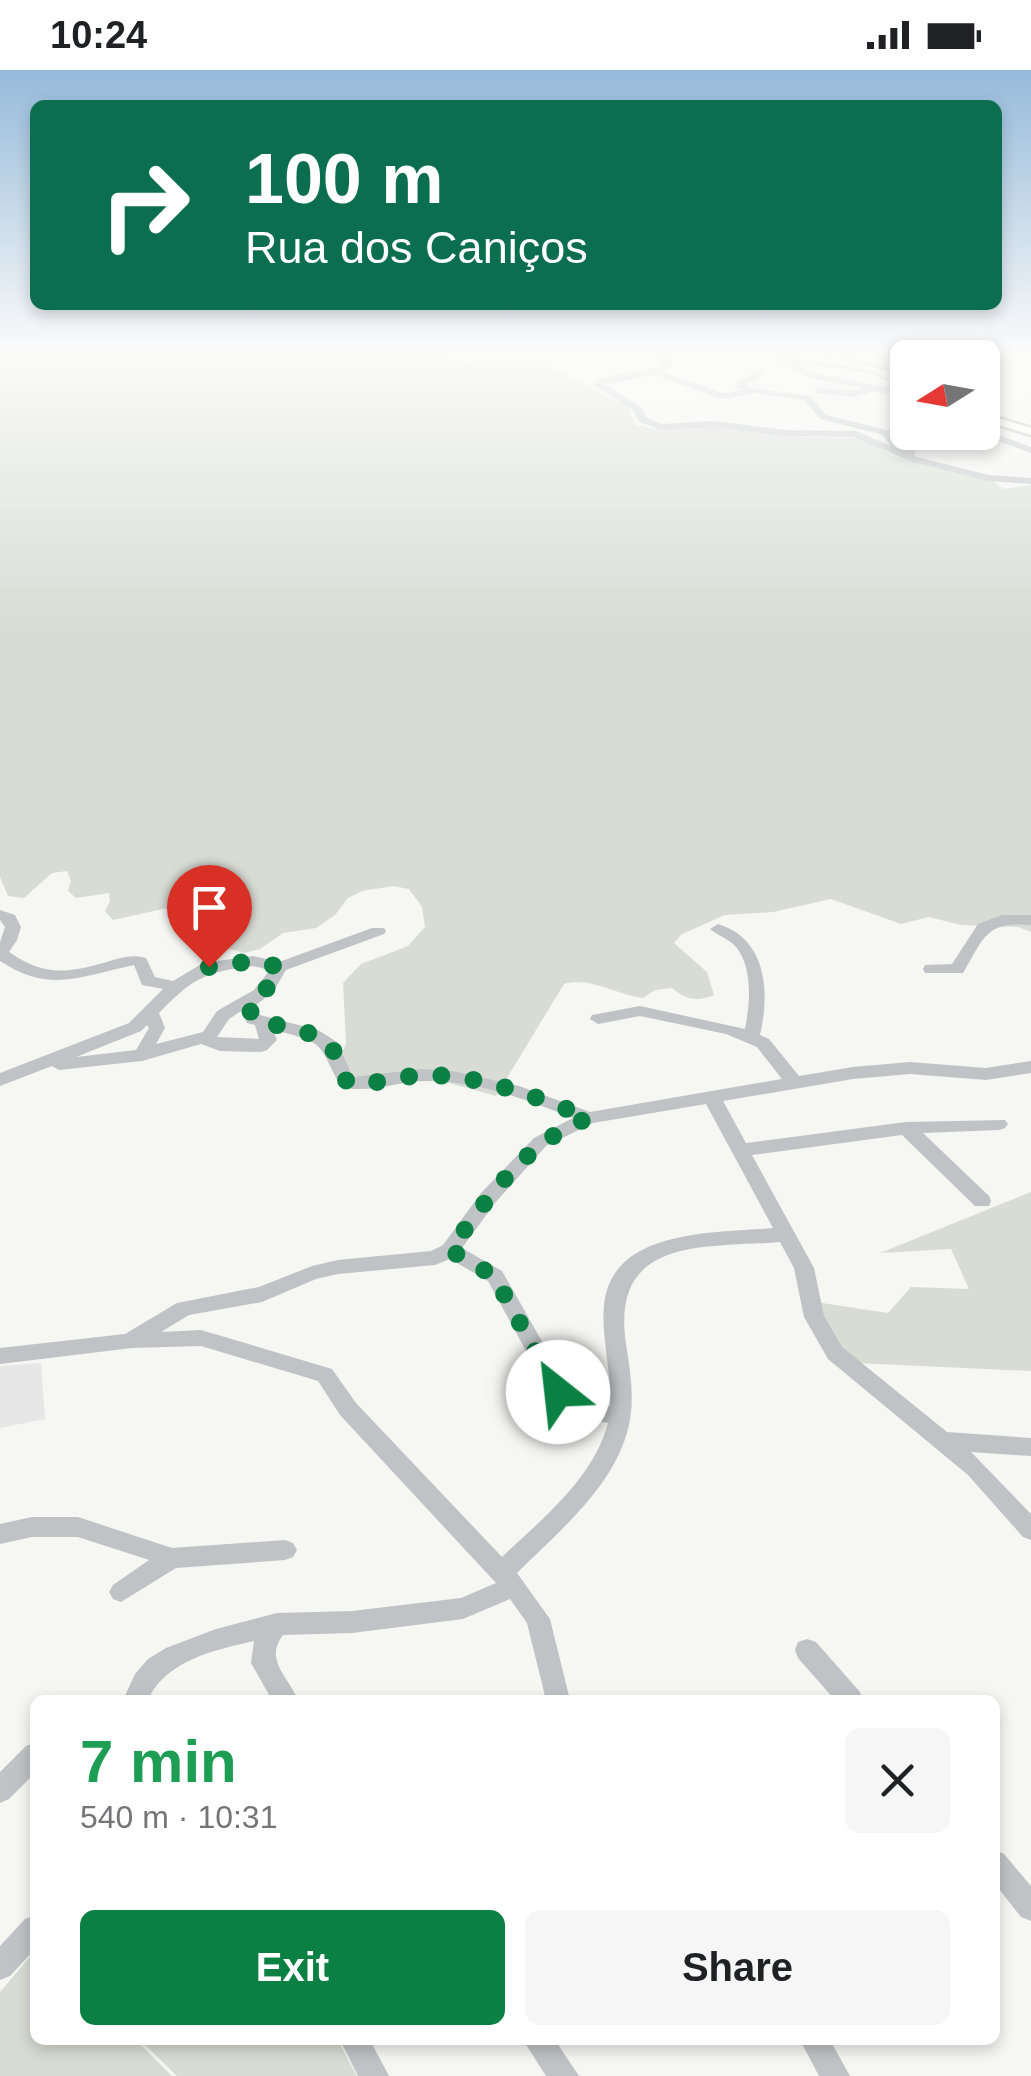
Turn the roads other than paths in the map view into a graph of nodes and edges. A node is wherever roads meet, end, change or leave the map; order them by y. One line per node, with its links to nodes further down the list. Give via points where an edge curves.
1 (884, 447): 3 (street)
2 (897, 447): 3 (street)
3 (998, 480): 4 (street)
4 (1031, 481)
5 (0, 914): 9 (street, via 13,929)
6 (1031, 920): 11 (street, via 993,919 956,969)
7 (718, 929): 18 (street, via 731,932 749,952 756,992)
8 (378, 932): 10 (street)
9 (0, 953): 12 (street, via 32,976 55,979 132,960 140,962 148,981)
10 (280, 967): 12 (street, via 252,961 209,967); 13 (street)
11 (931, 969)
12 (175, 987): 14 (street)
13 (255, 995): 16 (street, via 248,1011); 17 (street, via 232,1007)
14 (150, 1012): 19 (street, via 157,1028); 20 (street, via 135,1027)
15 (598, 1018): 18 (street, via 623,1011 672,1015)
16 (264, 1023): 17 (street, via 268,1040 262,1046); 25 (street, via 332,1046 348,1083 437,1075 524,1092)
17 (202, 1038): 19 (street)
18 (751, 1038): 23 (street, via 763,1043)
19 (142, 1054): 20 (street)
20 (44, 1063): 22 (street)
21 (1031, 1067): 23 (street, via 986,1074 885,1070)
22 (0, 1080)
23 (794, 1083): 24 (street)
24 (711, 1096): 25 (street); 28 (street)
25 (589, 1118): 31 (street, via 540,1142)
26 (999, 1124): 27 (street)
27 (906, 1128): 28 (street); 29 (street)
28 (740, 1150): 30 (street)
29 (982, 1201)
30 (786, 1234): 34 (street, via 672,1246 623,1274 612,1296); 35 (street, via 804,1268 814,1317 836,1354)
31 (450, 1250): 32 (street, via 414,1263 338,1267 262,1294 184,1308); 34 (street, via 494,1276 565,1402)
32 (129, 1341): 33 (street); 41 (street, via 201,1338 324,1375)
33 (0, 1356)
34 (620, 1417): 41 (street, via 606,1457)
35 (942, 1440): 36 (street); 37 (street)
36 (1031, 1447)
37 (1031, 1530)
38 (0, 1534): 40 (street, via 78,1527)
39 (285, 1550): 40 (street)
40 (172, 1558): 42 (street)
41 (508, 1579): 43 (street, via 463,1608); 47 (street, via 538,1620)
42 (121, 1592)
43 (277, 1624): 45 (street, via 190,1648 149,1672); 46 (street, via 263,1640 261,1663)
44 (807, 1650): 48 (street)
45 (138, 1695)
46 (283, 1695)
47 (557, 1695)
48 (846, 1695)
49 (30, 1759): 50 (street)
50 (0, 1790)
51 (1000, 1870): 52 (street)
52 (1031, 1907)
53 (30, 1934): 54 (street)
54 (0, 1966)
55 (357, 2045): 58 (street)
56 (541, 2045): 59 (street)
57 (817, 2045): 60 (street)
58 (374, 2076)
59 (564, 2076)
60 (835, 2076)

